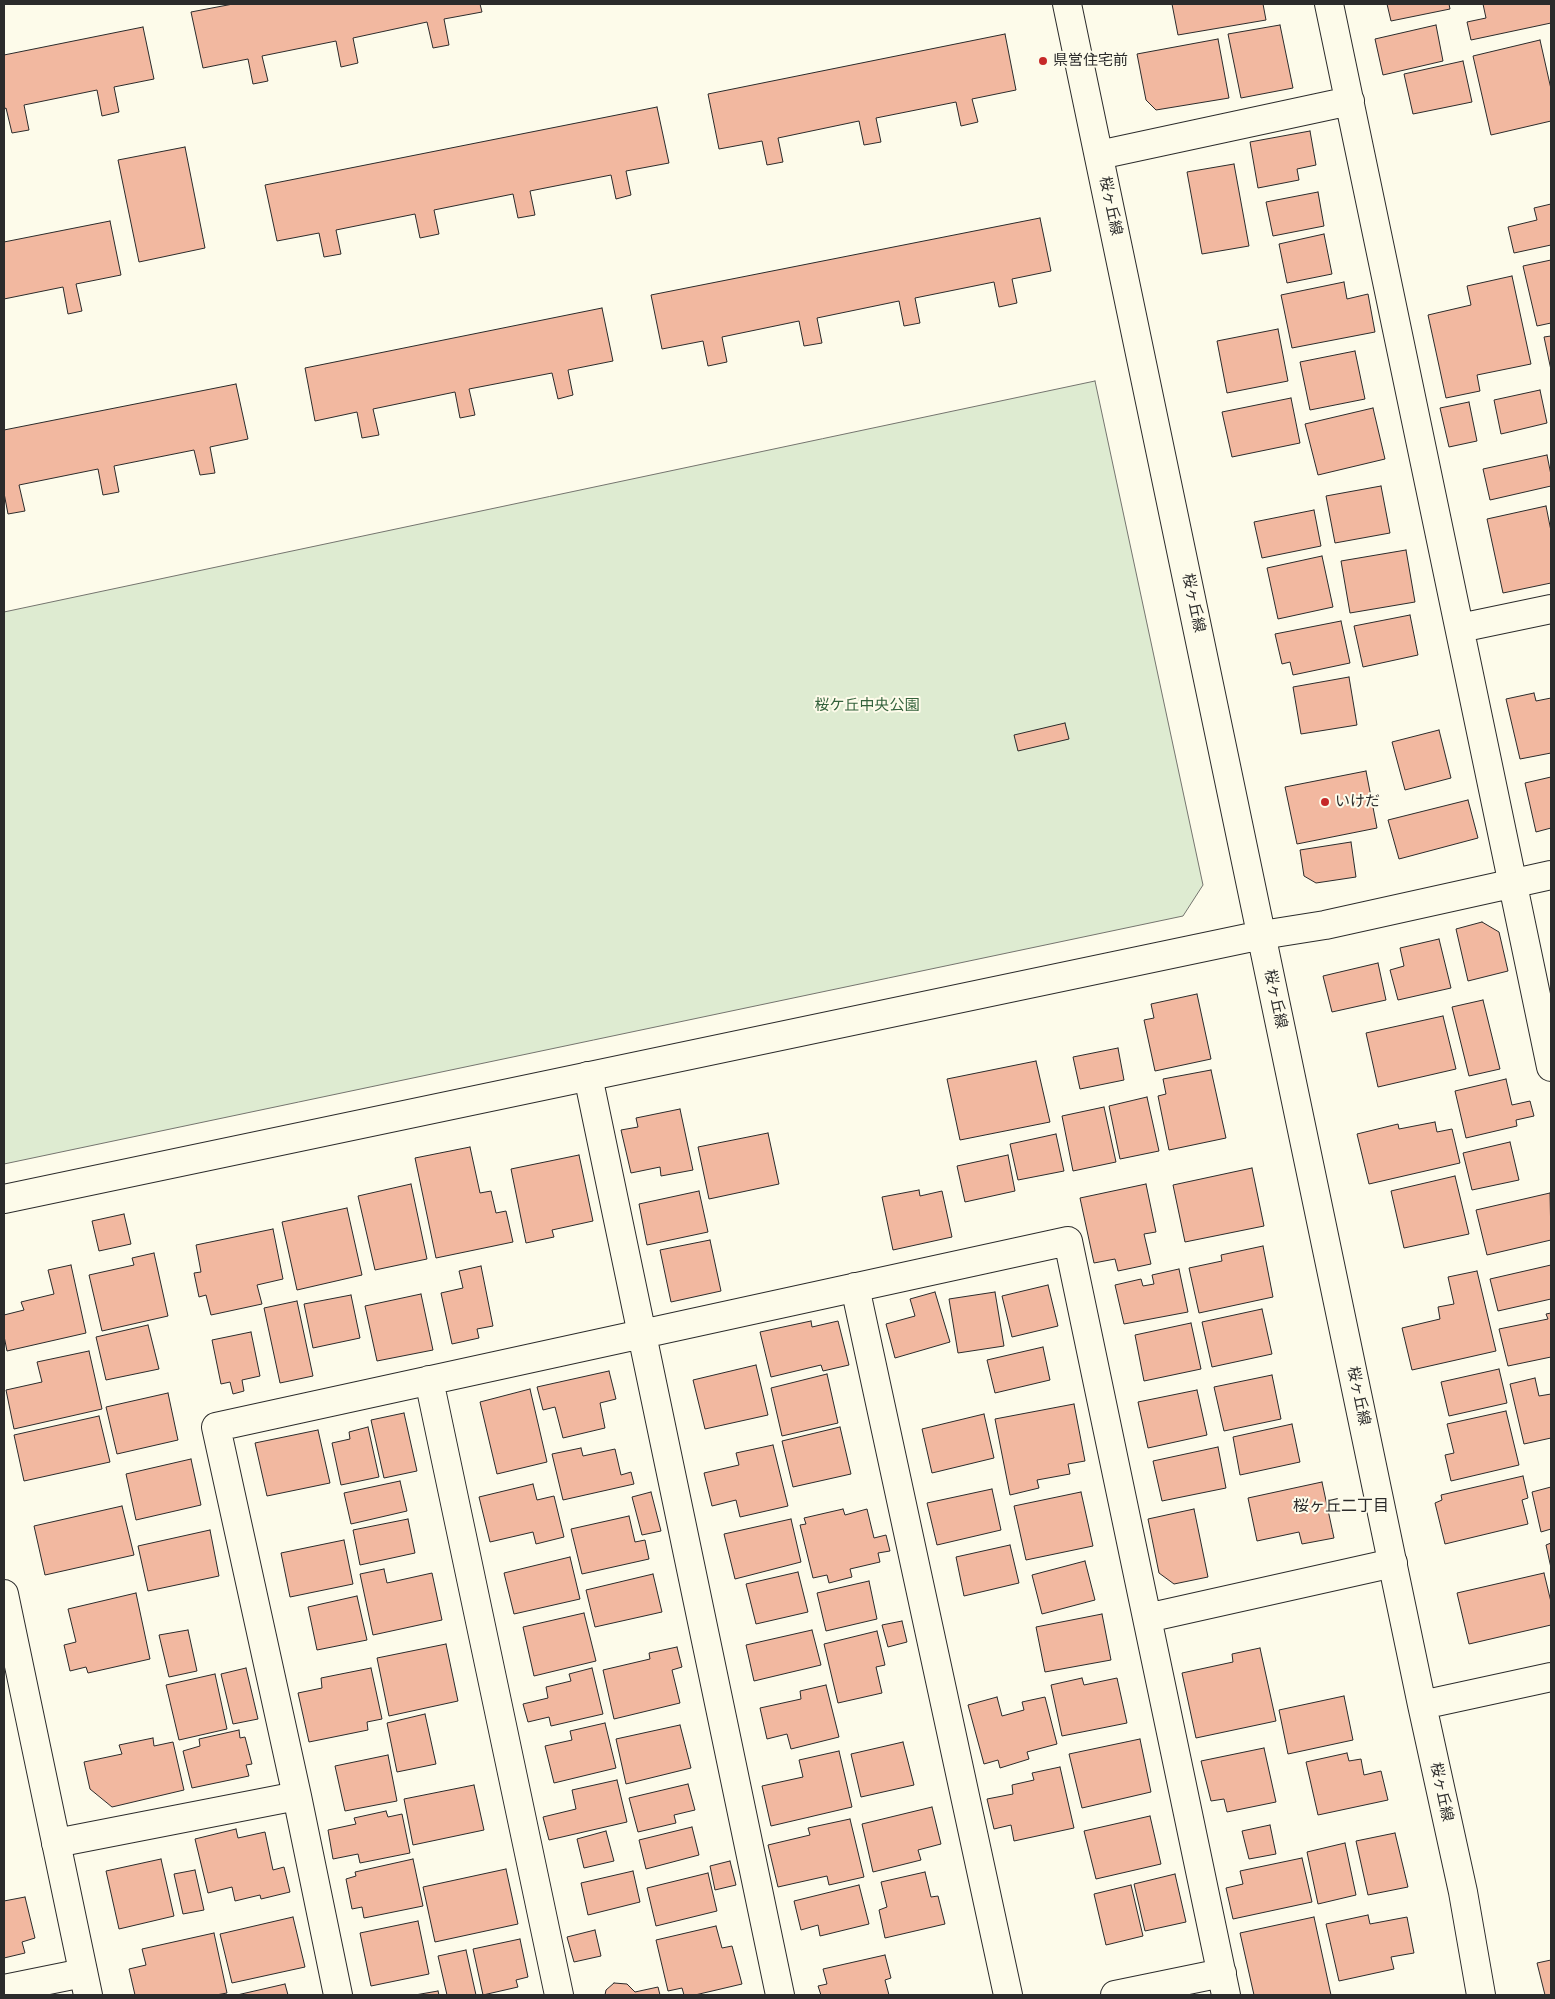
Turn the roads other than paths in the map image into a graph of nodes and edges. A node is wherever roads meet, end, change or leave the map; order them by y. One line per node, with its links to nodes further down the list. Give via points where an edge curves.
1 (1067, 4): 4 (street, 桜ヶ丘線)
2 (1329, 4): 3 (street)
3 (1350, 101): 4 (street); 6 (street)
4 (1099, 154): 9 (street, 桜ヶ丘線)
5 (1551, 609): 6 (street)
6 (1460, 628): 8 (street)
7 (1551, 876): 8 (street)
8 (1513, 883): 9 (street); 10 (street)
9 (1262, 935): 11 (street); 16 (street, 桜ヶ丘線)
10 (1551, 1066)
11 (588, 1076): 12 (street); 14 (street)
12 (4, 1199)
13 (855, 1287): 14 (street); 18 (street, via 1068,1241); 29 (street)
14 (642, 1334): 15 (street); 28 (street)
15 (429, 1380): 21 (street, via 216,1427); 27 (street)
16 (1393, 1563): 18 (street); 20 (street, 桜ヶ丘線)
17 (4, 1594): 22 (street)
18 (1147, 1618): 24 (street)
19 (1551, 1677): 20 (street)
20 (1422, 1705): 31 (street, 桜ヶ丘線, via 1463,1892)
21 (297, 1796): 22 (street); 26 (street)
22 (56, 1843): 23 (street)
23 (86, 1984): 25 (street)
24 (1224, 1984): 30 (street)
25 (4, 1989)
26 (338, 1995)
27 (559, 1995)
28 (780, 1995)
29 (1008, 1995)
30 (1115, 1995)
31 (1481, 1995)

